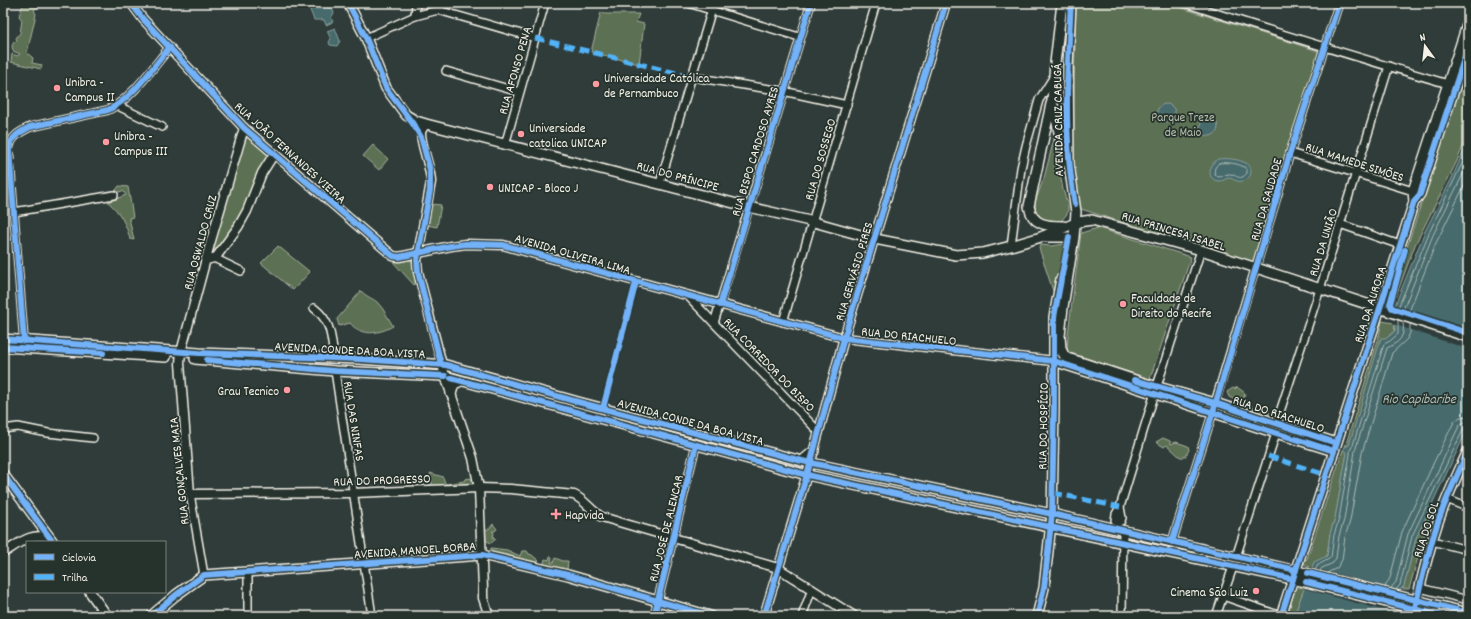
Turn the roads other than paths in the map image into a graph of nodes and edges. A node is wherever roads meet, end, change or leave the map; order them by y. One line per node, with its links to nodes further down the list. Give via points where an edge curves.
1 (131, 3): 22 (street, RUA JOÃO FERNANDES VIEIRA)
2 (348, 3): 19 (main road, RUA DO PRÍNCIPE)
3 (416, 3): 16 (street)
4 (443, 3): 15 (street)
5 (545, 3): 20 (street, RUA AFONSO PENA)
6 (688, 3): 14 (street)
7 (810, 3): 18 (street, RUA BISPO CARDOSO AYRES)
8 (876, 3): 32 (street, RUA DO SOSSEGO)
9 (946, 3): 52 (street, RUA GERVÁSIO PIRES)
10 (1062, 3): 27 (main road, AVENIDA CRUZ CABUGÁ)
11 (1071, 3): 49 (main road, AVENIDA CRUZ CABUGÁ, via 1068,64 1069,164 1075,204)
12 (1185, 3): 21 (street, via 1268,31)
13 (1339, 3): 21 (street, RUA DA SAUDADE)
14 (712, 9): 18 (street); 26 (street)
15 (438, 10): 16 (street); 20 (street)
16 (414, 16): 19 (street)
17 (1468, 22): 28 (main road, RUA DA AURORA)
18 (799, 37): 29 (street, RUA BISPO CARDOSO AYRES)
19 (366, 38): 34 (main road, RUA DO PRÍNCIPE, via 386,88 394,101 406,115)
20 (535, 38): 30 (street, RUA AFONSO PENA)
21 (1324, 46): 24 (street); 38 (street, RUA DA SAUDADE)
22 (170, 47): 33 (street); 36 (street, RUA JOÃO FERNANDES VIEIRA)
23 (1468, 47): 44 (main road, RUA DA AURORA, via 1420,194)
24 (1389, 66): 28 (street); 40 (street, RUA DA UNIÃO)
25 (446, 71): 30 (street)
26 (692, 77): 29 (street); 41 (street)
27 (1054, 78): 31 (main road, AVENIDA CRUZ CABUGÁ); 54 (street, via 1039,100 1026,146)
28 (1448, 84): 42 (main road, RUA DA AURORA)
29 (783, 91): 32 (street); 45 (street, RUA BISPO CARDOSO AYRES)
30 (519, 92): 37 (street, RUA AFONSO PENA)
31 (1052, 101): 49 (main road, AVENIDA CRUZ CABUGÁ, via 1070,200); 49 (main road, via 1029,206 1032,216 1044,226)
32 (847, 105): 47 (street, RUA DO SOSSEGO)
33 (118, 106): 35 (street); 46 (street, via 30,127 10,141)
34 (426, 124): 37 (main road, RUA DO PRÍNCIPE); 56 (street, via 421,137 431,182)
35 (162, 127)
36 (244, 128): 39 (street, RUA JOÃO FERNANDES VIEIRA); 57 (street, RUA OSWALDO CRUZ)
37 (505, 145): 41 (main road, RUA DO PRÍNCIPE)
38 (1290, 153): 40 (street, RUA MAMEDE SIMÕES); 58 (street, RUA DA SAUDADE)
39 (274, 154): 56 (street, RUA JOÃO FERNANDES VIEIRA, via 393,256); 57 (street, via 262,172 247,211 234,232)
40 (1356, 173): 42 (street, RUA MAMEDE SIMÕES); 48 (street, RUA DA UNIÃO)
41 (660, 183): 45 (main road, RUA DO PRÍNCIPE)
42 (1413, 192): 44 (main road, RUA DA AURORA)
43 (114, 195): 46 (street)
44 (1414, 202): 53 (main road, RUA DA AURORA)
45 (749, 207): 47 (main road, RUA DO PRÍNCIPE); 63 (street, RUA BISPO CARDOSO AYRES)
46 (14, 212): 72 (street)
47 (814, 222): 52 (main road, RUA DO PRÍNCIPE); 67 (street, RUA DO SOSSEGO)
48 (1340, 224): 53 (street); 60 (street, RUA DA UNIÃO)
49 (1070, 225): 50 (main road); 51 (main road, AVENIDA CRUZ CABUGÁ); 55 (main road, RUA PRINCESA ISABEL, via 1092,220 1105,222)
50 (1041, 237): 51 (main road); 54 (main road, RUA DO PRÍNCIPE)
51 (1072, 237): 76 (main road, RUA DO HOSPÍCIO, via 1054,317); 81 (main road, RUA DO RIACHUELO, via 1060,345 1064,355)
52 (875, 239): 54 (main road, RUA DO PRÍNCIPE, via 956,255 983,253); 70 (street, RUA GERVÁSIO PIRES)
53 (1400, 245): 62 (main road, RUA DA AURORA)
54 (1011, 246)
55 (1201, 250): 58 (main road, RUA PRINCESA ISABEL); 81 (street)
56 (419, 254): 61 (street, AVENIDA OLIVEIRA LIMA, via 466,244 503,245); 77 (street, via 420,284)
57 (210, 259): 59 (street); 74 (street, RUA OSWALDO CRUZ)
58 (1256, 268): 60 (main road, RUA PRINCESA ISABEL); 83 (street, RUA DA SAUDADE)
59 (242, 271)
60 (1320, 289): 65 (main road, RUA PRINCESA ISABEL); 85 (street, RUA DA UNIÃO)
61 (687, 295): 63 (street, AVENIDA OLIVEIRA LIMA); 68 (street, RUA CORREDOR DO BISPO)
62 (1384, 295): 65 (main road, RUA DA AURORA); 66 (main road)
63 (720, 305): 67 (street, RUA DO RIACHUELO); 68 (street, RUA BISPO CARDOSO AYRES)
64 (314, 308): 75 (street, via 323,314 328,324)
65 (1379, 309): 66 (main road, RUA PRINCESA ISABEL); 91 (main road, RUA DA AURORA)
66 (1391, 313): 69 (main road, RUA PRINCESA ISABEL)
67 (783, 322): 70 (street, RUA DO RIACHUELO)
68 (714, 323): 87 (street, RUA CORREDOR DO BISPO)
69 (1468, 337)
70 (844, 338): 76 (street, RUA DO RIACHUELO); 87 (street, RUA GERVÁSIO PIRES)
71 (3, 339): 72 (main road, AVENIDA CONDE DA BOA VISTA)
72 (24, 341): 74 (main road, AVENIDA CONDE DA BOA VISTA)
73 (3, 347): 74 (main road, AVENIDA CONDE DA BOA VISTA)
74 (181, 358): 75 (main road, AVENIDA CONDE DA BOA VISTA); 78 (main road, AVENIDA CONDE DA BOA VISTA); 99 (street, RUA GONÇALVES MAIA)
75 (334, 358): 77 (main road, AVENIDA CONDE DA BOA VISTA)
76 (1054, 361): 81 (main road, RUA DO RIACHUELO); 103 (main road, RUA DO HOSPÍCIO)
77 (442, 364): 79 (street); 94 (main road, AVENIDA CONDE DA BOA VISTA)
78 (335, 371): 79 (main road, AVENIDA CONDE DA BOA VISTA); 98 (street, RUA DAS NINFAS)
79 (445, 376): 80 (main road, AVENIDA CONDE DA BOA VISTA); 82 (street)
80 (461, 381): 82 (main road, via 454,384); 90 (main road, AVENIDA CONDE DA BOA VISTA)
81 (1156, 390): 83 (main road, RUA DO RIACHUELO); 84 (main road, RUA DO RIACHUELO); 101 (street)
82 (451, 394): 97 (street, via 473,458)
83 (1215, 403): 85 (main road, RUA DO RIACHUELO)
84 (1213, 412): 88 (main road, RUA DO RIACHUELO); 111 (street)
85 (1276, 424): 91 (main road, RUA DO RIACHUELO)
86 (3, 428): 89 (street, via 18,427)
87 (819, 432): 92 (street, RUA GERVÁSIO PIRES)
88 (1276, 433): 91 (main road, RUA DO RIACHUELO); 116 (street)
89 (93, 438)
90 (696, 445): 96 (main road, AVENIDA CONDE DA BOA VISTA); 108 (street, RUA JOSÉ DE ALENCAR)
91 (1335, 447): 122 (main road, RUA DA AURORA)
92 (814, 451): 94 (main road)
93 (1468, 451): 100 (main road, RUA DO SOL)
94 (807, 462): 96 (street); 103 (main road, AVENIDA CONDE DA BOA VISTA)
95 (3, 474): 104 (main road)
96 (807, 475): 105 (main road, AVENIDA CONDE DA BOA VISTA); 119 (street)
97 (479, 488): 98 (street, RUA DO PROGRESSO); 108 (street, RUA DO PROGRESSO, via 574,495 602,517); 115 (street)
98 (353, 493): 99 (street, RUA DO PROGRESSO); 117 (street, RUA DAS NINFAS)
99 (190, 494): 121 (street, RUA GONÇALVES MAIA)
100 (1446, 499): 102 (street); 110 (main road, RUA DO SOL)
101 (1120, 507)
102 (1468, 508)
103 (1052, 514): 105 (main road, RUA DO HOSPÍCIO); 106 (main road, AVENIDA CONDE DA BOA VISTA)
104 (37, 519): 107 (street, via 36,529); 109 (main road)
105 (1051, 527): 112 (main road, AVENIDA CONDE DA BOA VISTA); 141 (main road, RUA DO HOSPÍCIO, via 1044,588)
106 (1123, 531): 111 (main road, AVENIDA CONDE DA BOA VISTA); 112 (street)
107 (30, 537): 109 (street, via 41,535); 114 (street)
108 (674, 538): 119 (street); 128 (street, RUA JOSÉ DE ALENCAR)
109 (52, 540)
110 (1432, 541): 113 (street); 123 (main road, RUA DO SOL)
111 (1172, 542): 116 (main road, AVENIDA CONDE DA BOA VISTA)
112 (1123, 543): 118 (main road, AVENIDA CONDE DA BOA VISTA); 142 (street)
113 (1468, 550)
114 (3, 553)
115 (482, 555): 117 (main road, AVENIDA MANOEL BORBA); 128 (main road, AVENIDA MANOEL BORBA, via 568,575); 135 (street, via 482,589)
116 (1236, 557): 122 (main road, AVENIDA CONDE DA BOA VISTA)
117 (364, 564): 120 (main road, AVENIDA MANOEL BORBA); 134 (street, RUA DAS NINFAS)
118 (1233, 567): 122 (main road, AVENIDA CONDE DA BOA VISTA); 126 (street)
119 (778, 568): 124 (street); 138 (street)
120 (248, 572): 121 (main road, AVENIDA MANOEL BORBA); 133 (street)
121 (204, 575): 132 (main road)
122 (1294, 575): 129 (main road, AVENIDA CONDE DA BOA VISTA, via 1403,602); 144 (main road, RUA DA AURORA)
123 (1420, 588): 127 (street); 129 (main road, RUA DO SOL)
124 (812, 589): 139 (street); 140 (street)
125 (91, 593): 131 (main road)
126 (1223, 596): 143 (street); 144 (street)
127 (1468, 600)
128 (658, 601): 136 (street, RUA JOSÉ DE ALENCAR); 137 (main road, AVENIDA MANOEL BORBA)
129 (1415, 608): 130 (main road); 145 (main road)
130 (1468, 613)
131 (107, 616)
132 (151, 616)
133 (248, 616)
134 (372, 616)
135 (489, 616)
136 (654, 616)
137 (710, 616)
138 (764, 616)
139 (802, 616)
140 (854, 616)
141 (1037, 616)
142 (1122, 616)
143 (1217, 616)
144 (1281, 616)
145 (1442, 616)

